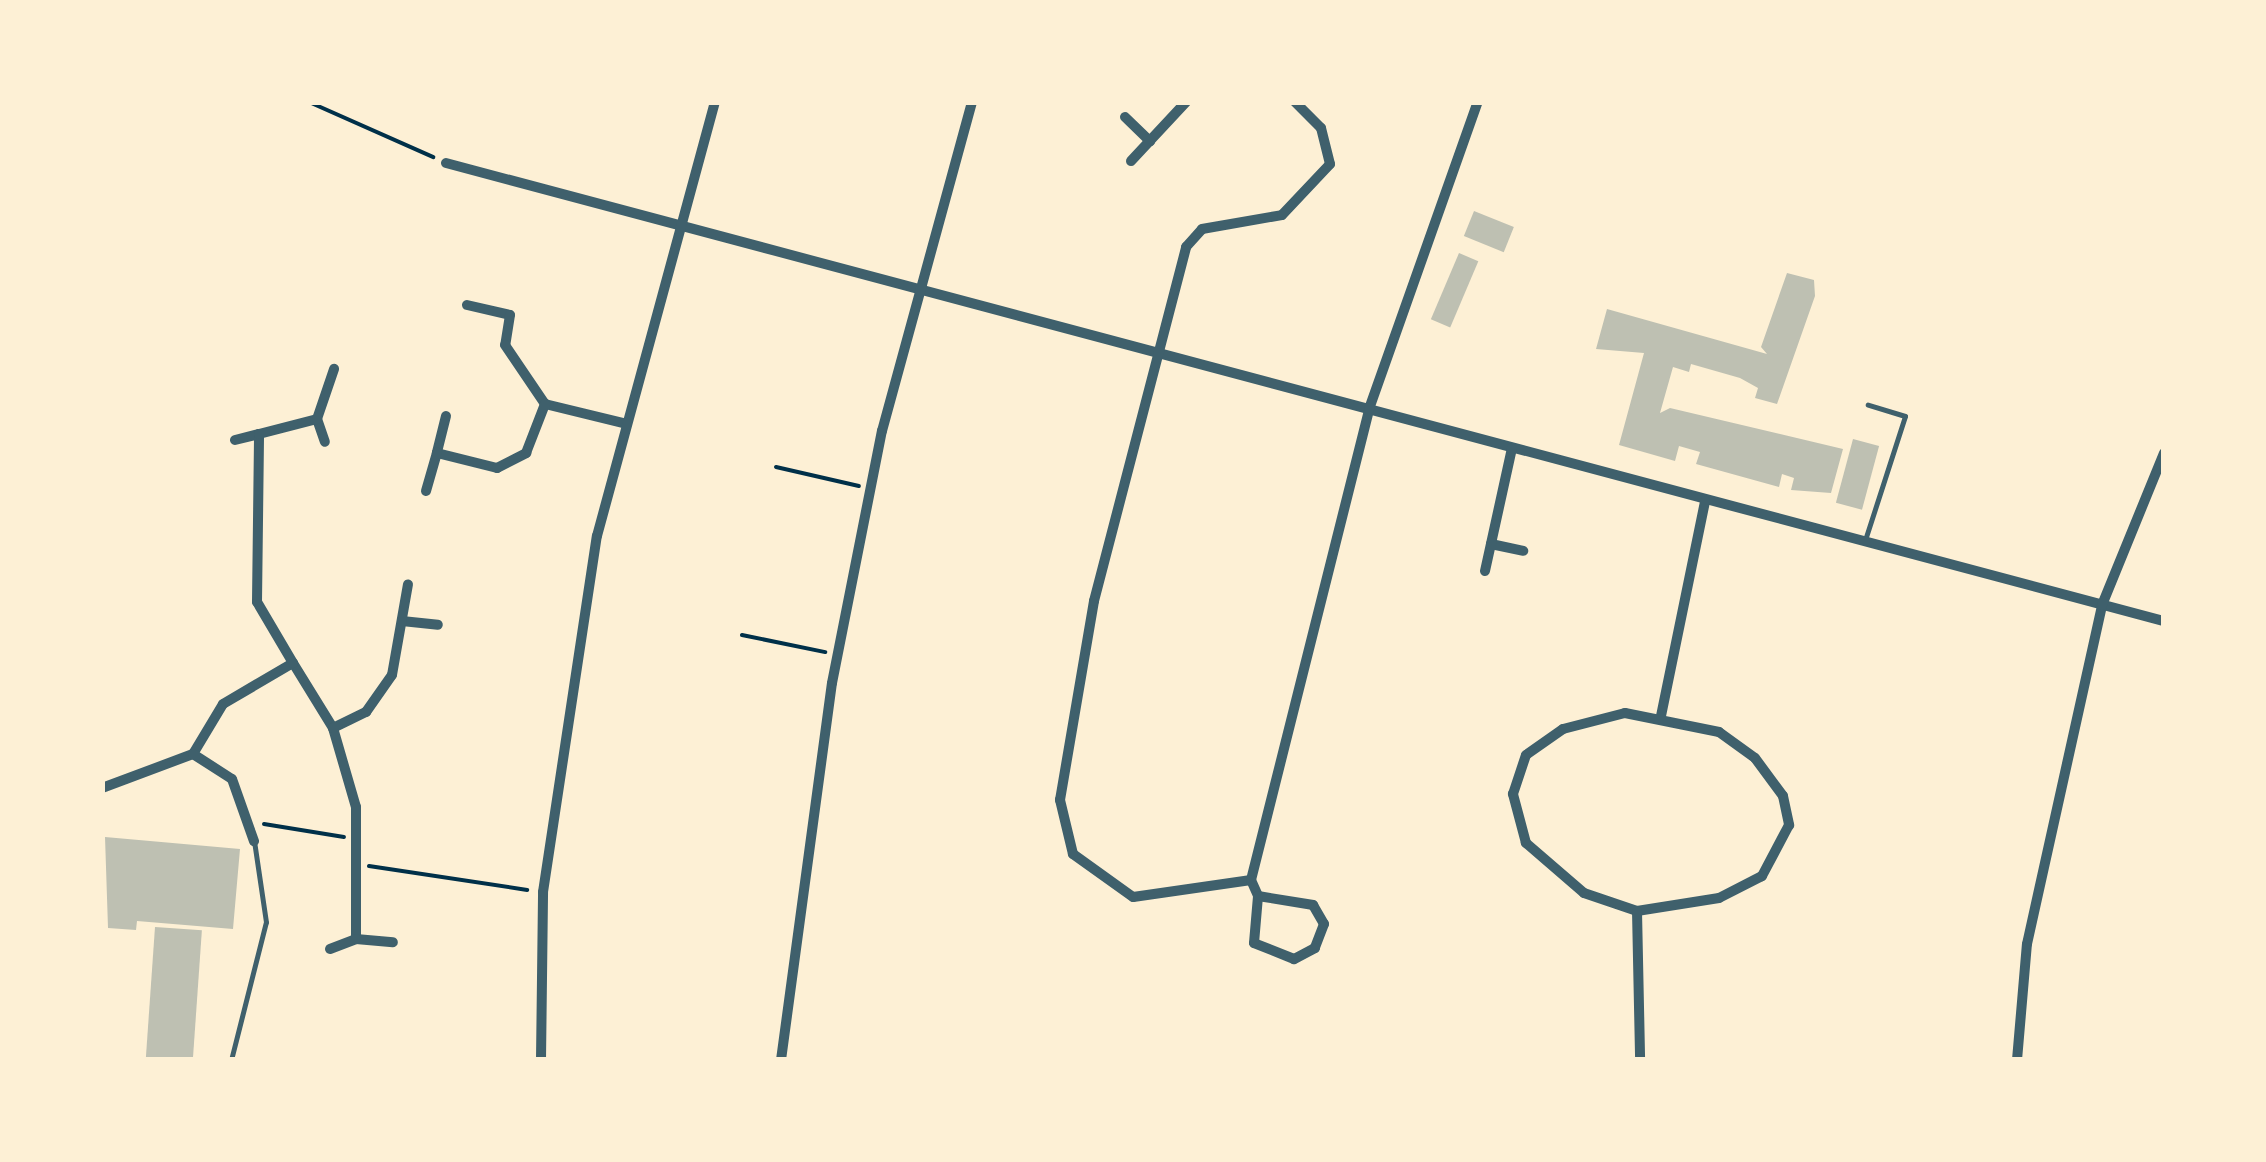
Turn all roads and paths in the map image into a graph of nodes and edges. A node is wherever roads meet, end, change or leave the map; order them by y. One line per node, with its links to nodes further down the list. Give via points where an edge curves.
1 (309, 102): 10 (path)
2 (716, 102): 11 (street)
3 (972, 102): 12 (street)
4 (1186, 102): 8 (street)
5 (1295, 102): 14 (street, via 1321,128 1330,164 1282,215 1202,230 1186,247)
6 (1478, 102): 18 (street)
7 (1126, 118): 8 (street)
8 (1150, 141): 9 (street)
9 (1132, 161)
10 (446, 163): 11 (street)
11 (678, 224): 12 (street); 21 (street)
12 (919, 290): 14 (street); 29 (street)
13 (468, 305): 16 (street, via 510,316 505,345)
14 (1152, 351): 18 (street); 52 (street, via 1060,800 1073,854 1133,897)
15 (334, 369): 20 (street)
16 (546, 404): 21 (street); 26 (street, via 526,453 497,468)
17 (1868, 405): 32 (lane, via 1905,416)
18 (1369, 409): 25 (street); 52 (street)
19 (446, 416): 26 (street)
20 (317, 418): 22 (street); 24 (street)
21 (627, 424): 53 (street, via 598,536)
22 (259, 434): 23 (street); 43 (street, via 257,602)
23 (235, 440)
24 (325, 442)
25 (1512, 448): 31 (street); 33 (street)
26 (436, 452): 30 (street)
27 (2164, 453): 37 (street)
28 (776, 468): 29 (path)
29 (871, 489): 42 (street)
30 (426, 492)
31 (1705, 501): 32 (street); 44 (street)
32 (1864, 543): 37 (street)
33 (1491, 544): 34 (street); 35 (street)
34 (1523, 552)
35 (1485, 571)
36 (408, 584): 38 (street)
37 (2102, 605): 39 (street); 63 (street, via 2027,944)
38 (402, 621): 40 (street); 45 (street, via 392,675 366,712)
39 (2164, 621)
40 (438, 625)
41 (742, 634): 42 (path)
42 (838, 654): 61 (street)
43 (294, 662): 45 (street); 46 (street, via 224,704)
44 (1661, 716): 55 (street, via 1593,718 1542,740 1513,794 1526,843 1550,871); 55 (street, via 1719,732 1755,758 1782,796 1788,825 1762,876 1682,908)
45 (332, 728): 49 (street)
46 (193, 754): 47 (street); 48 (street, via 232,779)
47 (102, 788)
48 (250, 821): 49 (path); 50 (street)
49 (361, 840): 51 (street)
50 (254, 841): 59 (lane, via 266,922)
51 (359, 865): 53 (path); 56 (street)
52 (1251, 880): 54 (street)
53 (543, 892): 60 (street)
54 (1258, 896): 54 (street, via 1313,904 1324,924 1315,948 1294,959 1254,943)
55 (1637, 911): 62 (street)
56 (356, 940): 57 (street); 58 (street)
57 (393, 942)
58 (330, 949)
59 (231, 1060)
60 (541, 1060)
61 (781, 1060)
62 (1640, 1060)
63 (2017, 1060)

